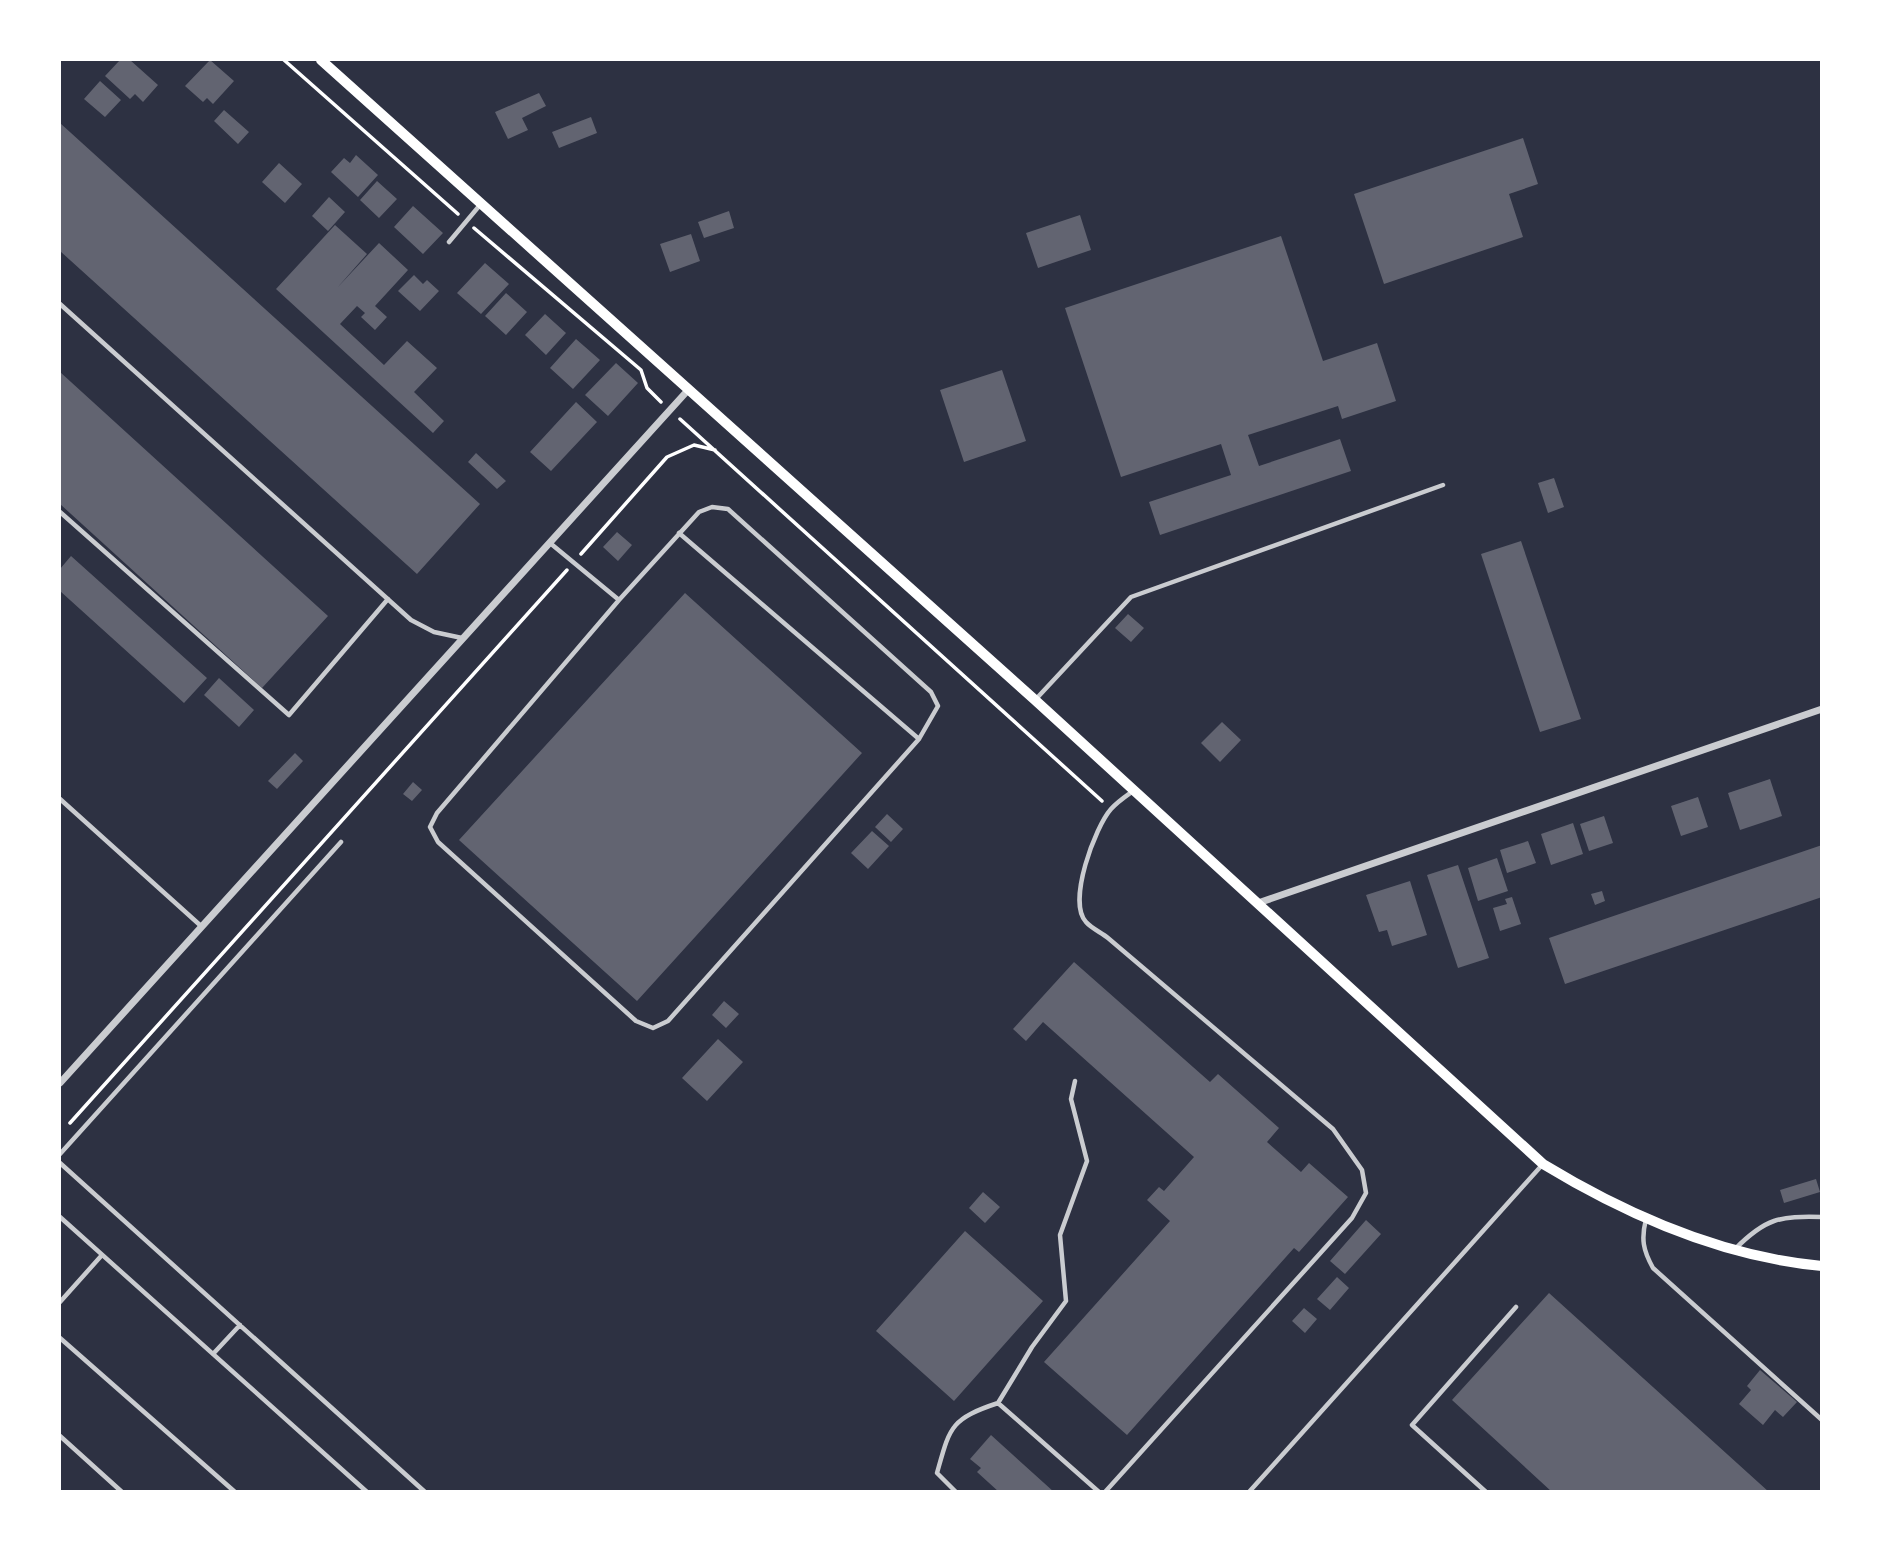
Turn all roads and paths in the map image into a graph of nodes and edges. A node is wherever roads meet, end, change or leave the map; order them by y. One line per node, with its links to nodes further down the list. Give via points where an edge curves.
1 (284, 60): 4 (path)
2 (321, 60): 3 (main road)
3 (481, 203): 4 (lane); 7 (main road)
4 (466, 221): 5 (lane); 8 (path, via 642,370 647,388)
5 (449, 242)
6 (60, 304): 15 (lane)
7 (689, 389): 8 (street); 18 (main road)
8 (670, 410): 9 (path); 13 (street)
9 (718, 451): 14 (path, via 694,445 667,457); 23 (path)
10 (1443, 485): 18 (lane, via 1130,597)
11 (60, 512): 15 (lane, via 289,715)
12 (679, 533): 16 (lane); 20 (lane); 20 (lane, via 699,512 712,507 728,509 931,692 938,706)
13 (549, 543): 14 (lane); 17 (street)
14 (573, 562): 16 (lane); 29 (path)
15 (388, 599): 17 (lane, via 411,620 434,632)
16 (619, 600): 20 (lane, via 437,813 430,827 438,842 636,1021 653,1027 668,1021)
17 (462, 638): 26 (street)
18 (1035, 700): 21 (main road)
19 (1822, 709): 25 (street)
20 (919, 739)
21 (1133, 790): 23 (lane); 25 (main road)
22 (60, 799): 26 (lane)
23 (1111, 809): 53 (lane, via 1096,835 1080,886 1078,905 1085,922 1333,1129 1362,1170 1366,1194 1352,1218)
24 (341, 842): 30 (lane)
25 (1258, 903): 32 (main road)
26 (201, 926): 28 (street)
27 (1075, 1081): 44 (lane, via 1071,1099 1087,1161 1060,1235 1066,1301)
28 (60, 1083)
29 (70, 1123)
30 (60, 1154)
31 (60, 1163): 41 (lane)
32 (1543, 1164): 35 (main road); 54 (lane)
33 (60, 1217): 37 (lane)
34 (1822, 1217): 36 (lane, via 1768,1221)
35 (1646, 1218): 36 (main road); 45 (lane, via 1644,1252 1653,1268)
36 (1734, 1250): 38 (main road)
37 (102, 1255): 39 (lane); 43 (lane)
38 (1822, 1266)
39 (60, 1302)
40 (1516, 1307): 55 (lane, via 1412,1425)
41 (240, 1325): 43 (lane); 50 (lane)
42 (60, 1338): 48 (lane)
43 (213, 1354): 49 (lane)
44 (998, 1403): 51 (lane, via 971,1412 950,1429 937,1473); 52 (lane)
45 (1822, 1420)
46 (60, 1436): 47 (lane)
47 (122, 1492)
48 (235, 1492)
49 (367, 1492)
50 (425, 1492)
51 (956, 1492)
52 (1099, 1492)
53 (1105, 1492)
54 (1250, 1492)
55 (1486, 1492)

